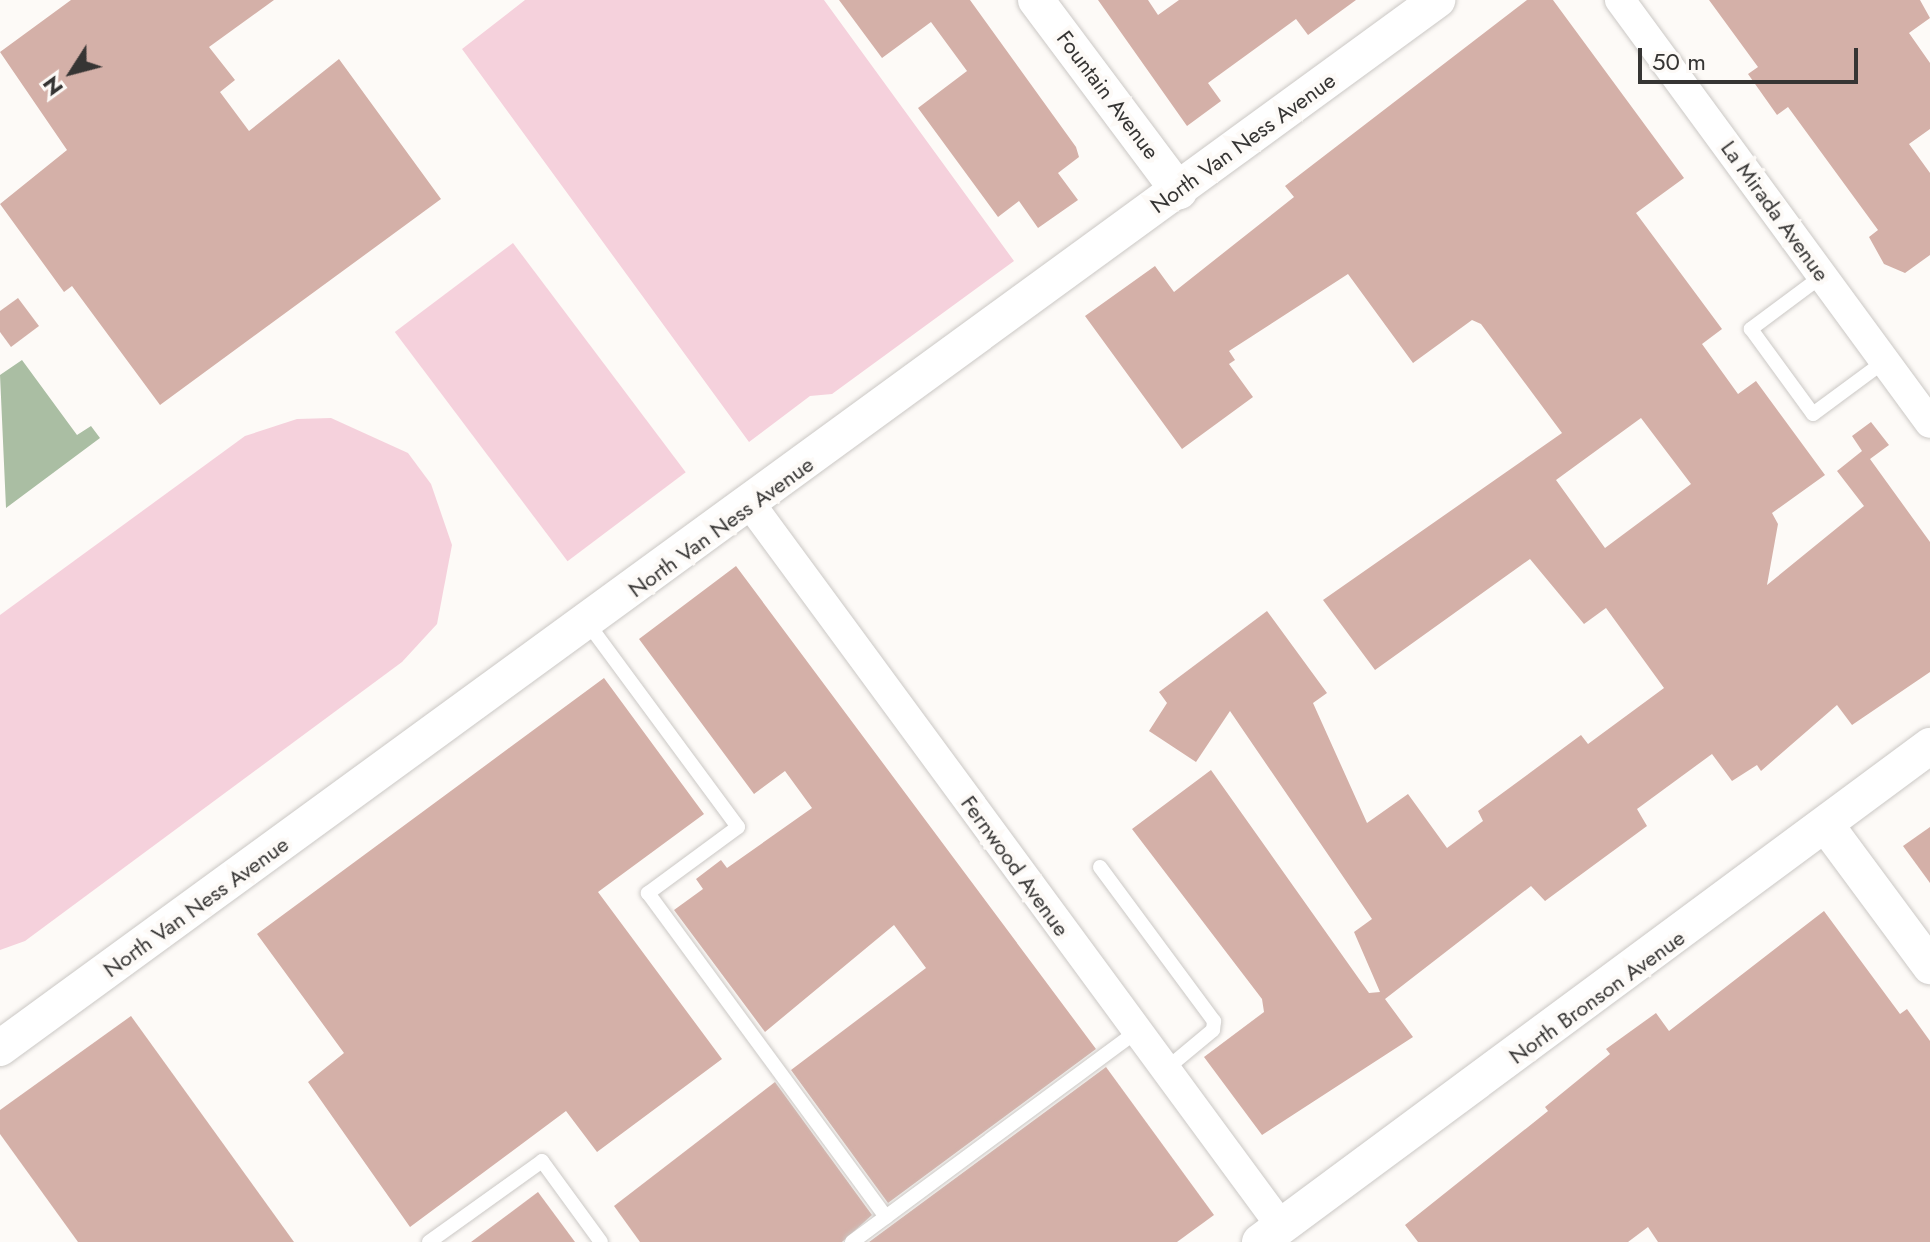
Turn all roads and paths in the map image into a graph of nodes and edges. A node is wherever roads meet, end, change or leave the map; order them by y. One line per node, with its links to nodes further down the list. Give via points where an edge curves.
1 (1036, 0): 4 (street, Fountain Avenue)
2 (1437, 0): 4 (street, North Van Ness Avenue)
3 (1620, 0): 5 (street, La Mirada Avenue)
4 (1179, 191): 8 (street, North Van Ness Avenue)
5 (1822, 276): 6 (street, La Mirada Avenue); 6 (lane, via 1751,329 1813,414)
6 (1885, 361): 7 (street, La Mirada Avenue)
7 (1930, 423)
8 (751, 505): 9 (street, North Van Ness Avenue); 14 (street, Fernwood Avenue)
9 (589, 625): 15 (street, North Van Ness Avenue); 17 (lane, via 738,827 648,893)
10 (1930, 746): 11 (street, North Bronson Avenue)
11 (1828, 828): 13 (street); 18 (street, North Bronson Avenue)
12 (1100, 867): 16 (lane, via 1214,1021 1213,1030)
13 (1930, 966)
14 (1136, 1032): 16 (street, Fernwood Avenue); 17 (lane)
15 (0, 1048)
16 (1165, 1070): 18 (street, Fernwood Avenue)
17 (886, 1217): 21 (lane)
18 (1270, 1234)
19 (429, 1242): 20 (lane, via 542,1161)
20 (601, 1242)
21 (852, 1242)

